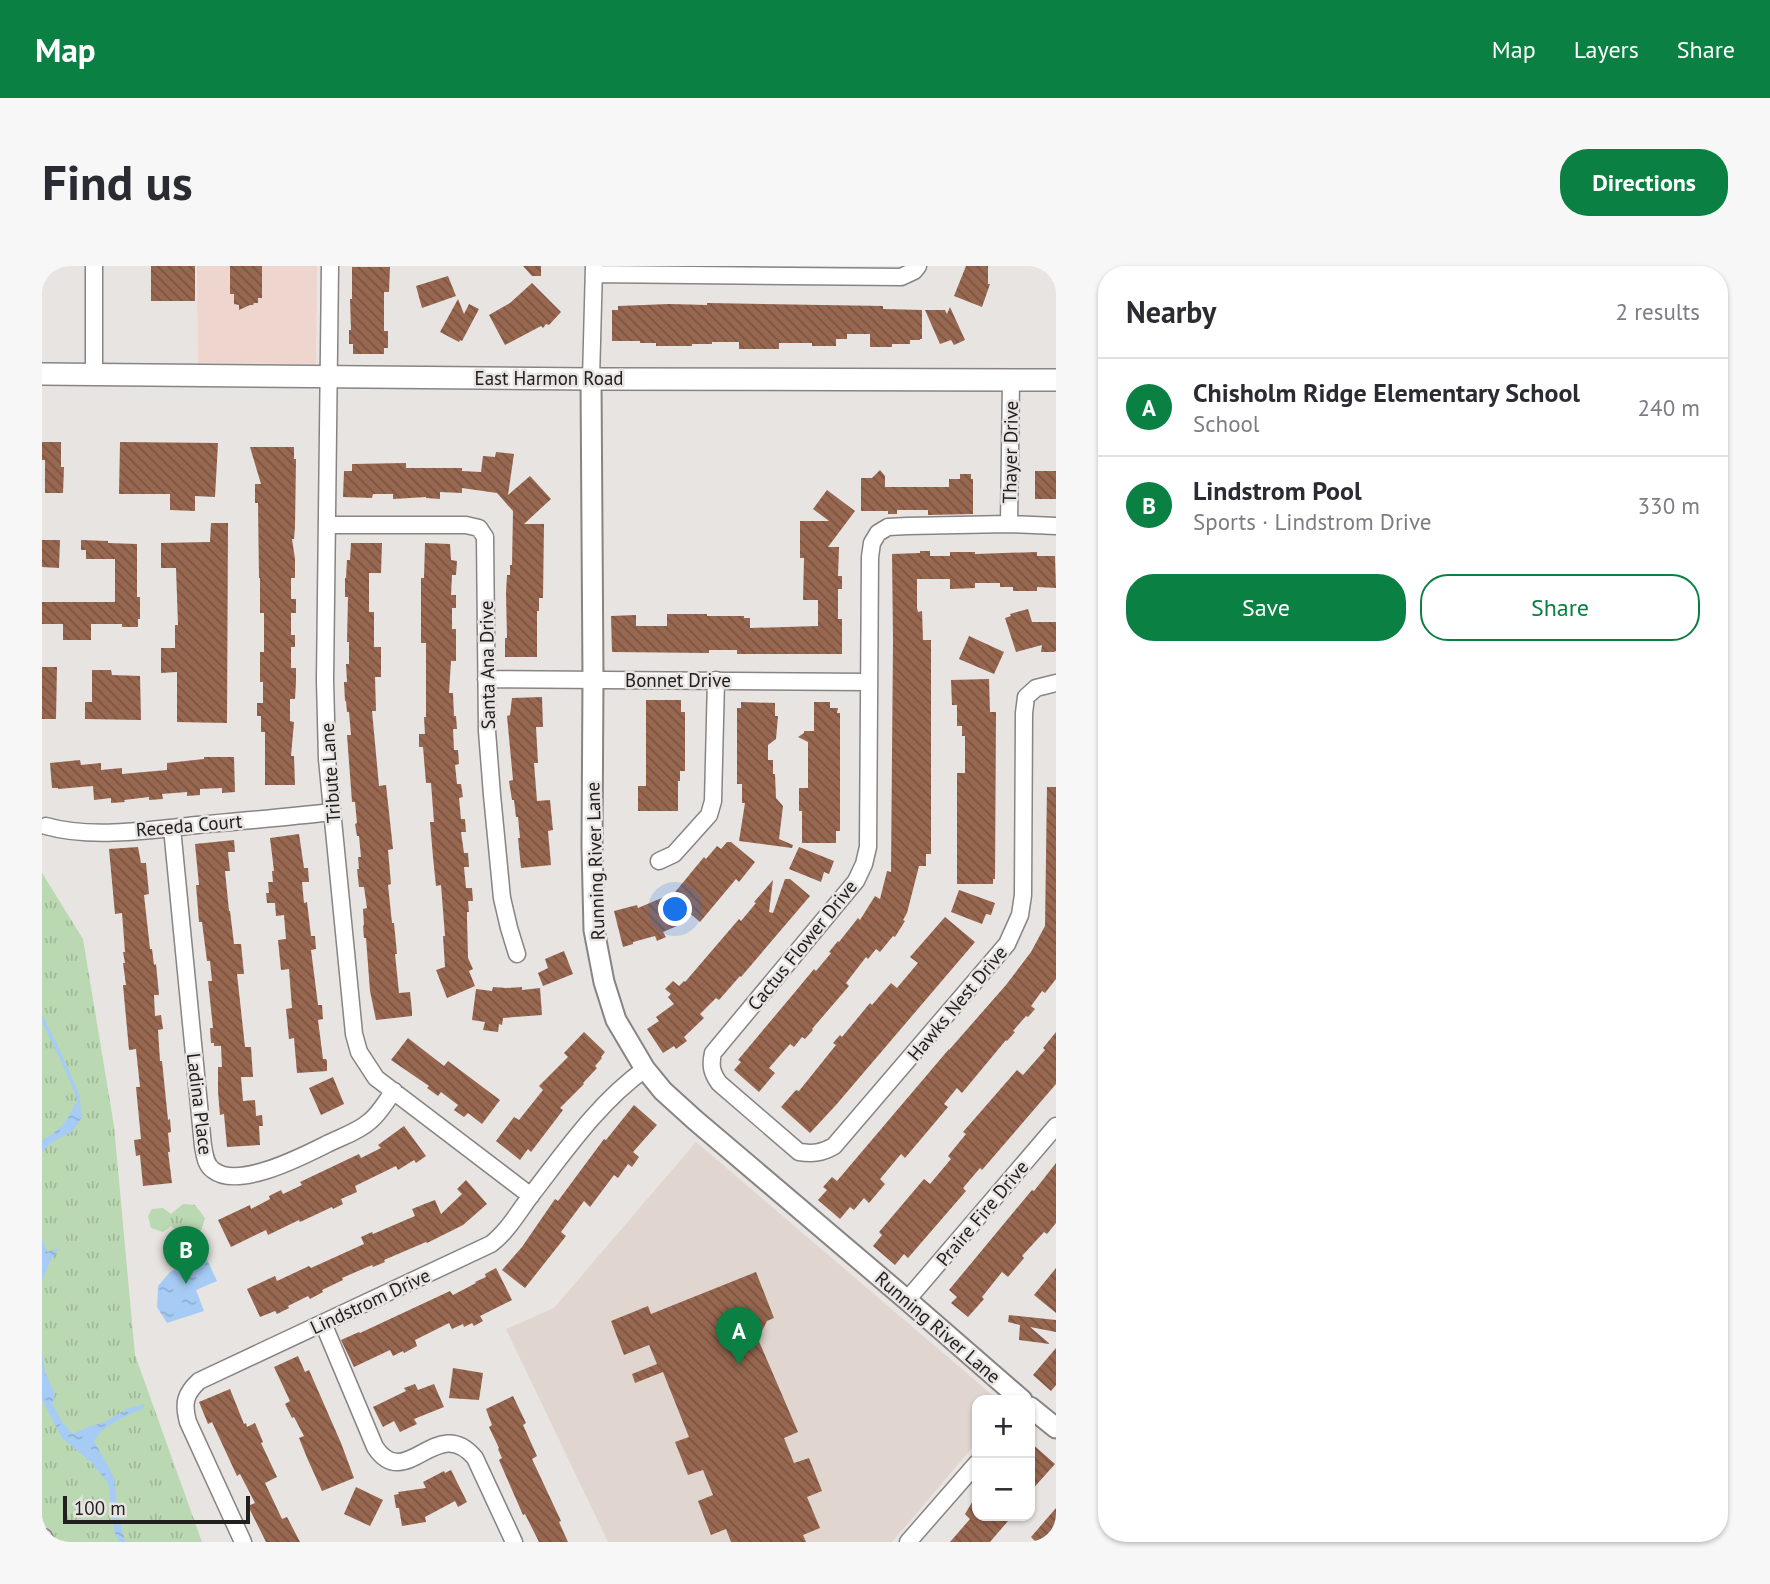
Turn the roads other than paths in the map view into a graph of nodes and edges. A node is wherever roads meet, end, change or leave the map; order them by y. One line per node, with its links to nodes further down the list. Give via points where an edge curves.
1 (94, 266): 7 (street)
2 (330, 266): 8 (street, Tribute Lane)
3 (918, 266): 5 (street, via 901,277)
4 (594, 270): 5 (street); 9 (street, Running River Lane)
5 (759, 271)
6 (42, 374): 7 (main road, East Harmon Road)
7 (94, 374): 8 (main road, East Harmon Road)
8 (329, 376): 9 (main road, East Harmon Road); 12 (street, Tribute Lane)
9 (591, 379): 10 (main road, East Harmon Road); 16 (street, Running River Lane)
10 (1011, 380): 11 (main road, East Harmon Road); 13 (street, Thayer Drive)
11 (1056, 380)
12 (327, 524): 15 (street, Santa Ana Drive, via 466,524 479,528 486,550); 20 (street, Tribute Lane, via 325,680)
13 (1009, 524): 14 (street); 18 (street, Cactus Flower Drive, via 888,527 878,533 870,557)
14 (1056, 526)
15 (486, 679): 16 (street, Bonnet Drive); 24 (street, Santa Ana Drive, via 502,898)
16 (593, 679): 17 (street, Bonnet Drive); 25 (street, Running River Lane, via 594,930 616,1020)
17 (716, 680): 18 (street, Bonnet Drive); 23 (street, via 709,815 674,854)
18 (869, 682): 27 (street, Cactus Flower Drive, via 868,847 864,864 856,881 713,1054 713,1073 719,1083)
19 (1056, 683): 27 (street, Hawks Nest Drive, via 1036,688 1026,697 1023,895 1007,944 834,1146 823,1152 799,1152)
20 (332, 811): 22 (street, Receda Court); 26 (street, Tribute Lane, via 354,1034 367,1066)
21 (46, 826): 22 (street, Receda Court, via 81,833)
22 (172, 828): 26 (street, Ladina Place, via 203,1146 214,1171 242,1176 285,1164 358,1130 372,1120)
23 (659, 861)
24 (517, 954)
25 (645, 1069): 29 (street, Lindstrom Drive, via 608,1100); 30 (street, Running River Lane, via 695,1120)
26 (394, 1091): 29 (street, Tribute Lane)
27 (759, 1118)
28 (1056, 1126): 30 (street, Praire Fire Drive)
29 (531, 1196): 31 (street, Lindstrom Drive, via 491,1244)
30 (907, 1300): 32 (street, Running River Lane)
31 (323, 1323): 36 (street, Lindstrom Drive, via 199,1381 186,1400 188,1422); 37 (street, via 382,1458 404,1462 443,1444 466,1448)
32 (1016, 1395)
33 (1035, 1410): 34 (street)
34 (1056, 1428)
35 (972, 1469): 38 (street)
36 (243, 1542)
37 (514, 1542)
38 (908, 1542)

